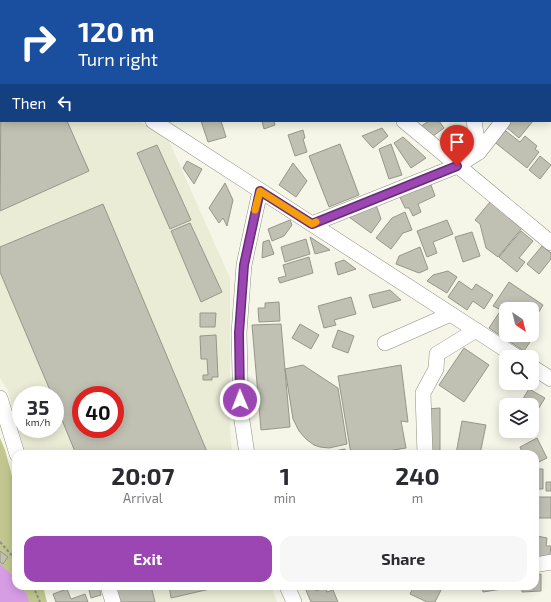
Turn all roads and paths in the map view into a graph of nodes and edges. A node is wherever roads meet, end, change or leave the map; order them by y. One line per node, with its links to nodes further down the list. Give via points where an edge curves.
1 (155, 122): 7 (street)
2 (405, 122): 6 (street)
3 (474, 122): 5 (street)
4 (502, 122): 5 (street)
5 (479, 152): 6 (street)
6 (457, 166): 8 (street); 9 (street)
7 (260, 191): 8 (street); 18 (street, via 244,265 239,333 241,414)
8 (312, 224): 10 (street)
9 (551, 243)
10 (451, 314): 11 (street); 12 (street)
11 (476, 330): 13 (street); 19 (street, via 437,354 436,369 423,393)
12 (386, 344)
13 (506, 350)
14 (539, 371): 15 (street)
15 (551, 379)
16 (0, 398): 17 (street)
17 (16, 450)
18 (246, 450)
19 (425, 450)
20 (0, 542): 21 (path)
21 (12, 556)
22 (551, 562): 23 (street)
23 (539, 564)
24 (35, 590): 27 (path)
25 (110, 590): 28 (street)
26 (289, 590): 29 (street)
27 (40, 602)
28 (114, 602)
29 (294, 602)

